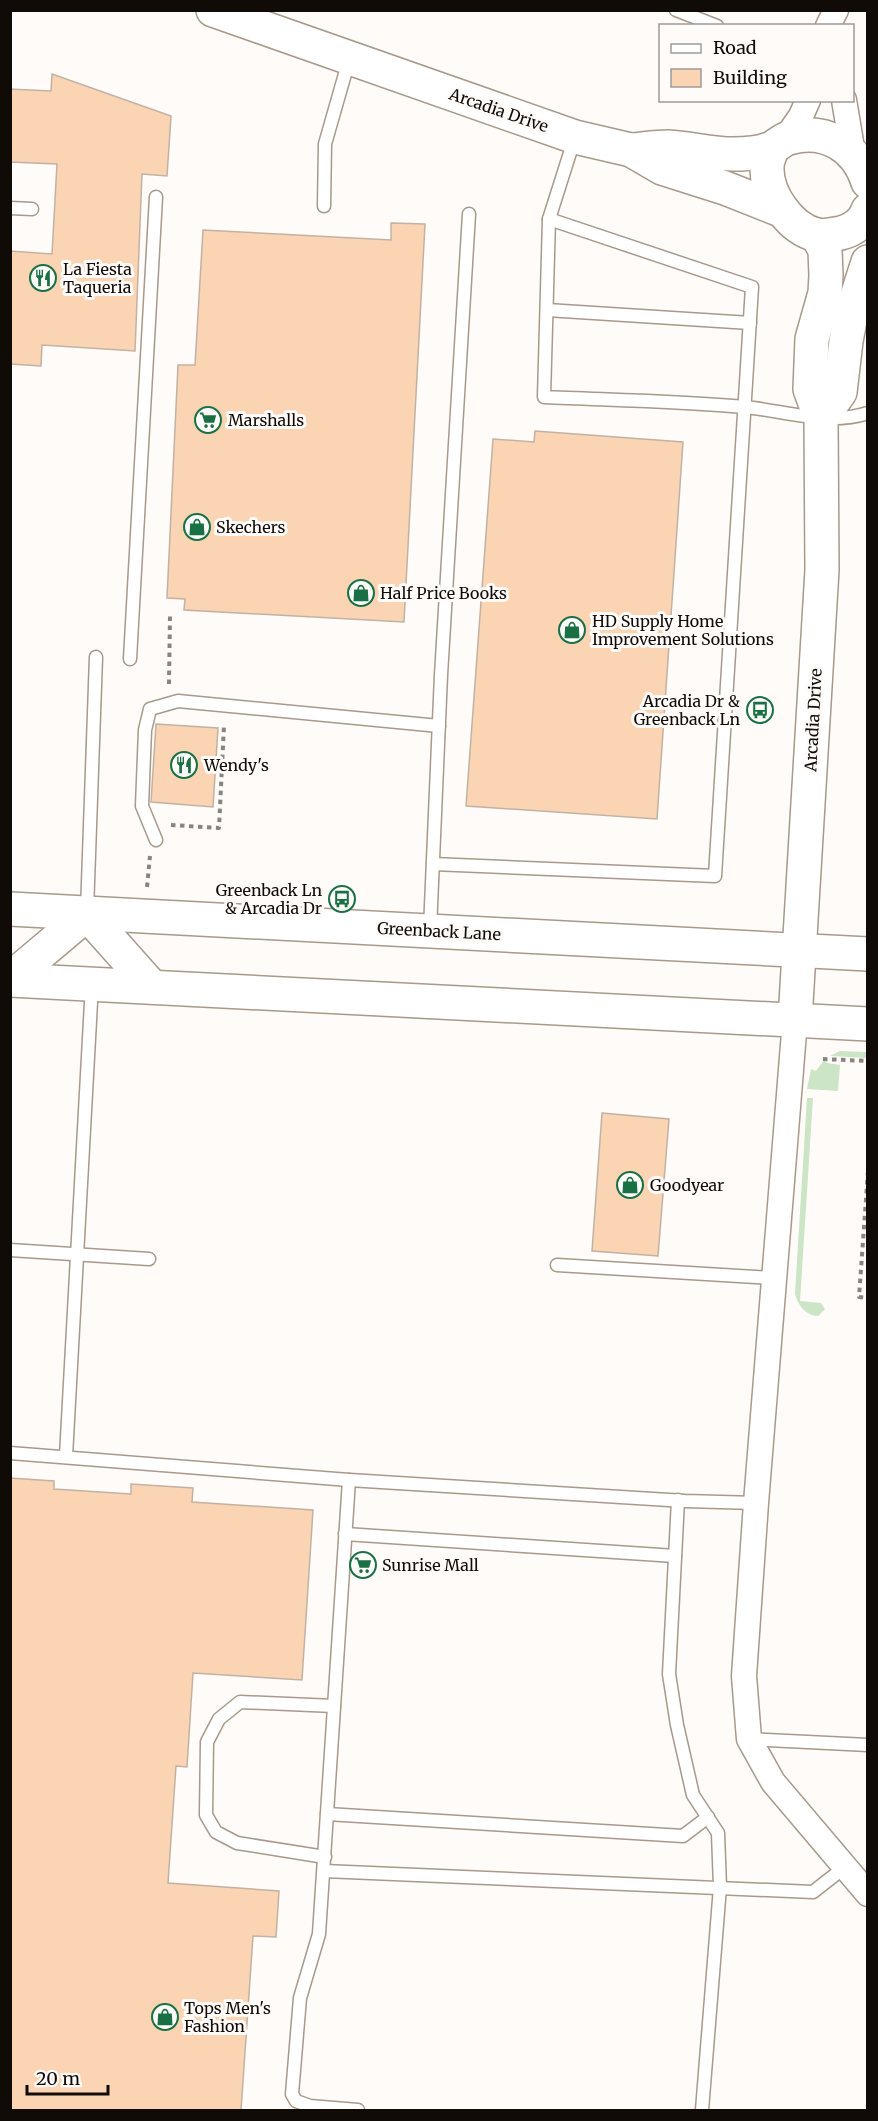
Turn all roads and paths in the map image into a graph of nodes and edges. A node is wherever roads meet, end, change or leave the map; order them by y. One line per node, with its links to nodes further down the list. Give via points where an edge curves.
1 (213, 10): 4 (street, Arcadia Drive)
2 (676, 10): 3 (lane)
3 (712, 24)
4 (349, 58): 7 (street, Arcadia Drive); 12 (lane, via 326,144)
5 (807, 102): 8 (street)
6 (844, 102): 10 (street)
7 (575, 137): 9 (street, Arcadia Drive); 18 (lane)
8 (778, 144): 9 (street, via 732,154 667,147); 10 (street, via 802,134 830,138 841,144); 16 (street, via 767,168 768,180)
9 (631, 150): 16 (street, Arcadia Drive, via 662,168)
10 (860, 168)
11 (156, 197): 28 (lane)
12 (324, 206)
13 (10, 208): 14 (lane)
14 (32, 209)
15 (867, 210): 19 (street, via 858,225 847,232)
16 (783, 211): 19 (street)
17 (469, 214): 31 (lane)
18 (549, 219): 21 (lane); 22 (lane, via 752,287)
19 (817, 235): 25 (street, Arcadia Drive, via 825,250 826,275 812,339 810,389)
20 (867, 262): 25 (street, via 849,324 840,392)
21 (547, 310): 22 (lane); 23 (lane, via 544,397)
22 (750, 323): 23 (lane)
23 (745, 407): 25 (lane); 33 (lane, via 715,876)
24 (867, 413): 25 (lane, via 852,418)
25 (821, 419): 38 (street, Arcadia Drive, via 822,570)
26 (170, 616): 29 (path)
27 (96, 657): 36 (lane)
28 (130, 659)
29 (169, 689)
30 (225, 706): 31 (lane); 32 (path, via 219,828 170,825); 32 (lane, via 178,701 150,710 142,806)
31 (439, 726): 33 (lane)
32 (158, 841): 34 (path, via 148,859)
33 (433, 864): 37 (lane)
34 (147, 889)
35 (10, 909): 36 (street, Greenback Lane)
36 (87, 914): 37 (street, Greenback Lane); 40 (street); 42 (street)
37 (430, 930): 38 (street, Greenback Lane)
38 (799, 950): 39 (street, Greenback Lane); 43 (street, Arcadia Drive)
39 (867, 954)
40 (10, 980): 41 (street)
41 (92, 984): 42 (street); 49 (lane)
42 (152, 987): 43 (street)
43 (795, 1020): 44 (street); 52 (street)
44 (867, 1024)
45 (823, 1059): 46 (path)
46 (867, 1061)
47 (867, 1171): 53 (path, via 859,1297)
48 (10, 1250): 49 (lane)
49 (78, 1254): 50 (lane); 55 (lane)
50 (149, 1259)
51 (557, 1265): 52 (lane)
52 (774, 1278): 58 (street)
53 (867, 1298)
54 (10, 1453): 55 (lane)
55 (66, 1456): 56 (lane)
56 (349, 1480): 57 (lane); 59 (lane)
57 (678, 1500): 58 (lane); 60 (lane)
58 (756, 1503): 62 (street, via 744,1676)
59 (345, 1533): 60 (lane); 61 (lane)
60 (675, 1556): 65 (lane, via 669,1674 693,1795)
61 (334, 1706): 64 (lane); 66 (lane, via 240,1702 219,1719 207,1742 206,1815 216,1832 237,1843)
62 (748, 1739): 63 (lane); 67 (street, via 772,1782)
63 (867, 1744)
64 (327, 1814): 65 (lane, via 683,1836); 66 (lane)
65 (708, 1817): 69 (lane, via 718,1833)
66 (325, 1857): 68 (lane)
67 (845, 1867): 69 (lane, via 813,1892); 70 (street)
68 (324, 1871): 69 (lane); 71 (lane, via 319,1934 300,1998 292,2082)
69 (720, 1887): 73 (lane)
70 (867, 1894)
71 (295, 2106): 72 (lane)
72 (358, 2110)
73 (702, 2110)

